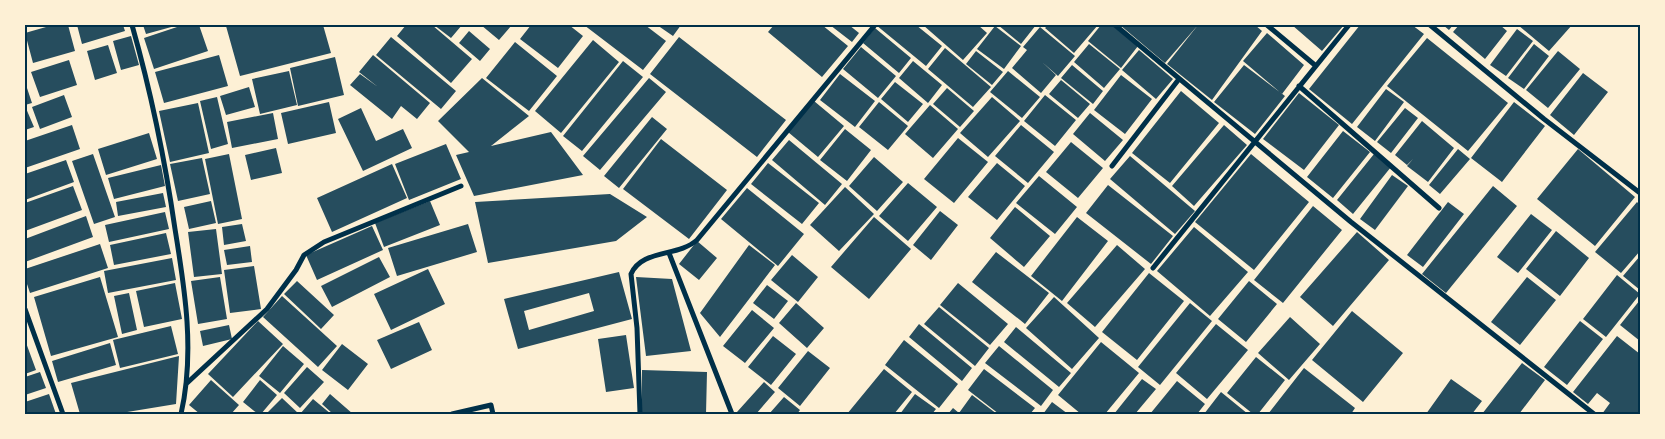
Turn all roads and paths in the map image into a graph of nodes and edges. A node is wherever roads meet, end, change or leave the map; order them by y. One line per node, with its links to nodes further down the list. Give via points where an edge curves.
1 (132, 25): 18 (street, via 164,153 183,278 187,313)
2 (875, 25): 15 (street, via 697,240 688,248)
3 (1115, 25): 8 (street)
4 (1267, 25): 7 (street)
5 (1349, 25): 7 (street)
6 (1430, 25): 13 (street)
7 (1316, 66): 9 (street)
8 (1179, 79): 10 (street); 11 (street)
9 (1299, 86): 10 (street); 14 (street)
10 (1254, 142): 16 (street); 25 (street)
11 (1112, 166)
12 (461, 186): 18 (street, via 324,242 304,255 267,308)
13 (1640, 193)
14 (1439, 208)
15 (669, 253): 23 (street, via 639,262 631,274 637,328); 24 (street)
16 (1153, 268)
17 (25, 308): 19 (street)
18 (186, 384): 20 (street)
19 (64, 414)
20 (181, 414)
21 (452, 414): 22 (street, via 491,405)
22 (493, 414)
23 (640, 414)
24 (732, 414)
25 (1594, 414)

